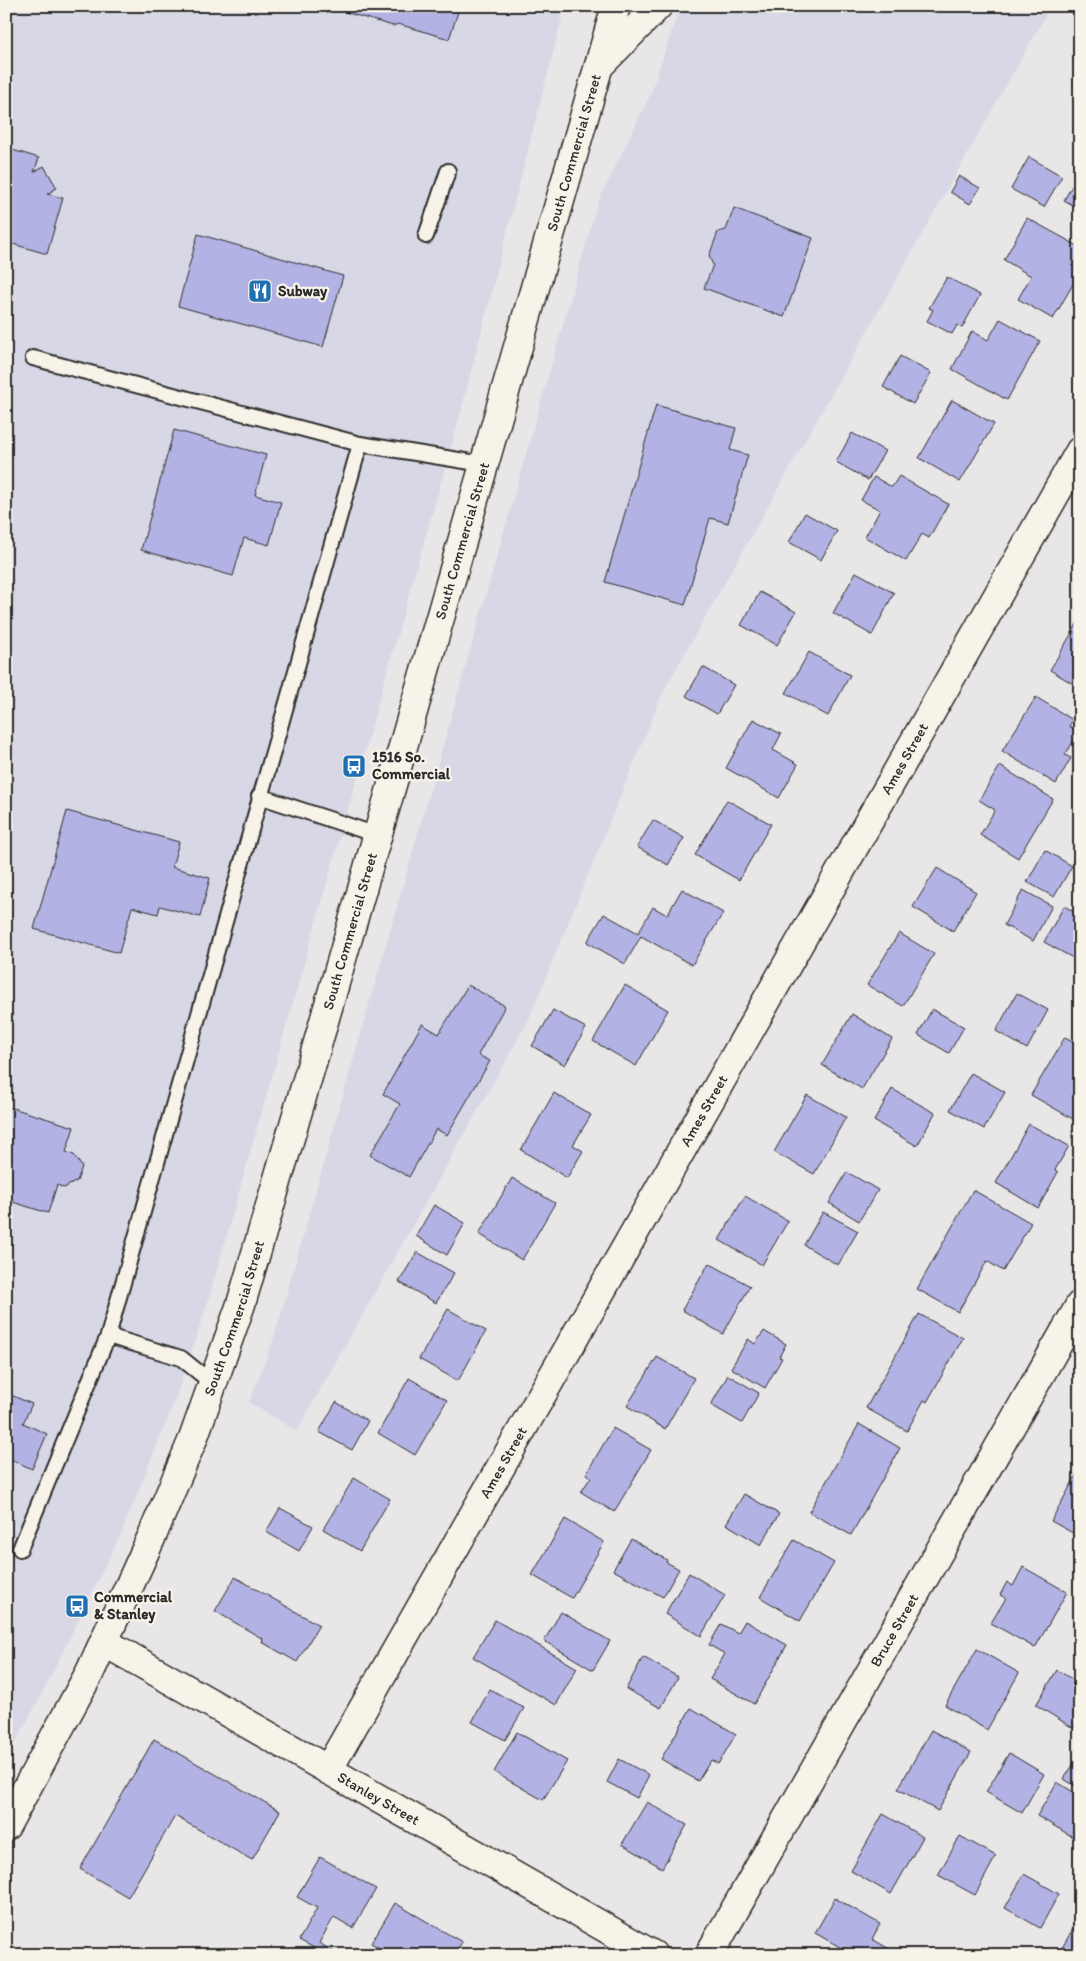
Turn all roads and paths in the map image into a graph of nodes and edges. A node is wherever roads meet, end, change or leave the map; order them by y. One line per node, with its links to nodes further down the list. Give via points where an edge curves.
1 (616, 6): 3 (street, South Commercial Street)
2 (658, 6): 3 (street)
3 (598, 67): 9 (street, South Commercial Street)
4 (448, 171): 5 (lane)
5 (426, 236)
6 (33, 358): 7 (lane)
7 (360, 444): 9 (lane); 10 (lane)
8 (1080, 451): 17 (street, Ames Street)
9 (483, 464): 11 (street, South Commercial Street)
10 (259, 796): 11 (lane); 13 (lane)
11 (377, 835): 14 (street, South Commercial Street, via 241,1304)
12 (1080, 1305): 20 (street, Bruce Street)
13 (108, 1336): 14 (lane, via 181,1358); 15 (lane)
14 (212, 1384): 16 (street, South Commercial Street, via 152,1536)
15 (20, 1549)
16 (104, 1642): 17 (street, Stanley Street); 18 (street, South Commercial Street)
17 (328, 1770): 19 (street, Stanley Street)
18 (6, 1826)
19 (653, 1955)
20 (709, 1955)

